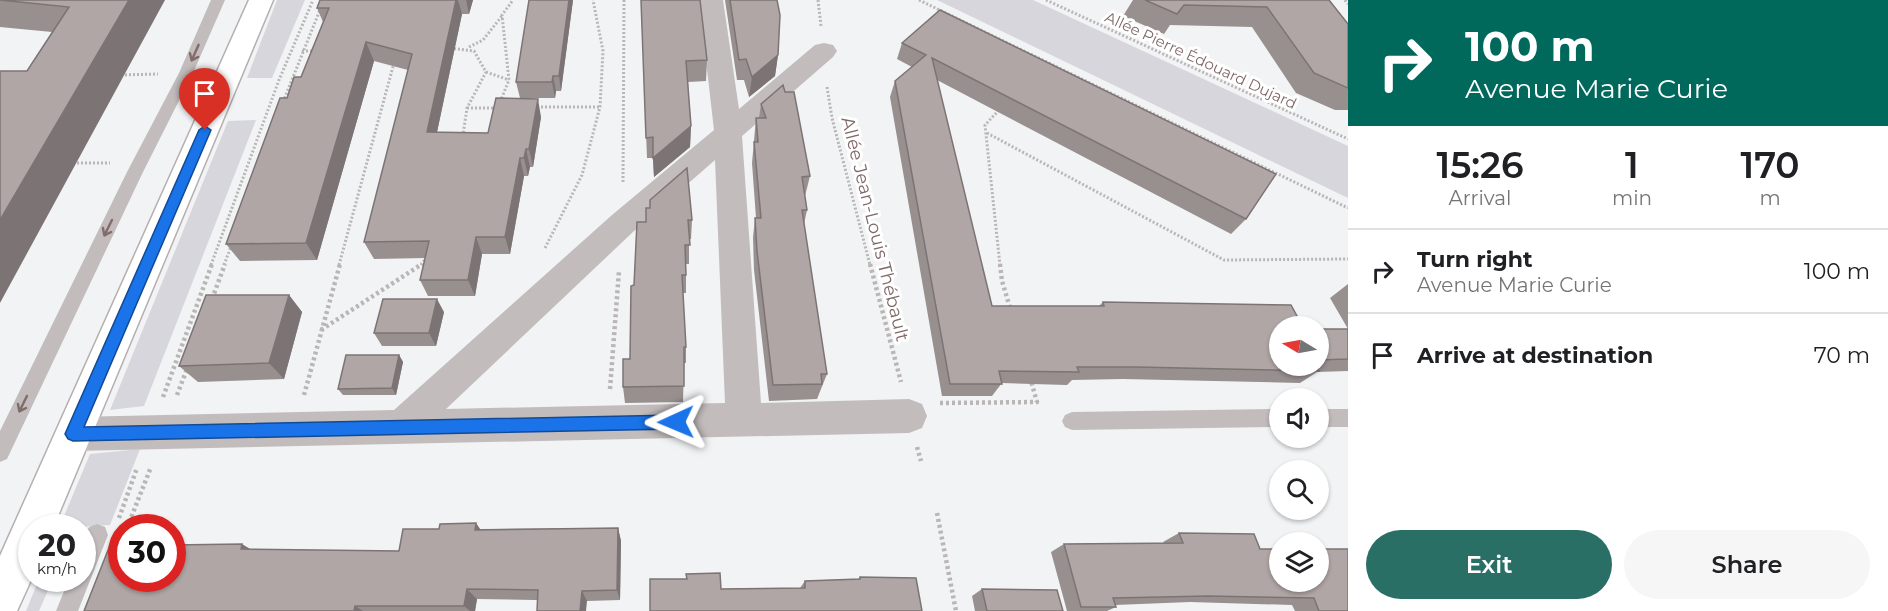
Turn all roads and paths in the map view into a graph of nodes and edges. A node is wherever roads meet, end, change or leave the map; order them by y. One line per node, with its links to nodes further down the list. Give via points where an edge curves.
1 (218, 0): 23 (lane, one-way to 23)
2 (261, 0): 55 (main road)
3 (313, 0): 56 (path, via 279,80)
4 (324, 0): 17 (path)
5 (513, 0): 13 (path)
6 (594, 0): 28 (path, via 603,51)
7 (711, 0): 32 (street)
8 (818, 0): 18 (path, Allée Jean-Louis Thébault)
9 (919, 0): 20 (path)
10 (1046, 0): 33 (path, Allée Pierre Édouard Dujard)
11 (1345, 0): 12 (path)
12 (1348, 4)
13 (502, 15): 15 (path, via 483,40); 25 (path)
14 (446, 48): 15 (path)
15 (469, 48): 22 (path, via 479,54)
16 (323, 50): 17 (path)
17 (302, 51): 26 (path)
18 (824, 51): 32 (street); 47 (path, Allée Jean-Louis Thébault, via 832,118)
19 (396, 58): 44 (path)
20 (1043, 60): 21 (path); 37 (path)
21 (1036, 68)
22 (486, 72): 25 (path); 29 (path)
23 (186, 73): 24 (path); 57 (lane, one-way to 57)
24 (114, 75)
25 (509, 80): 29 (path, via 498,108)
26 (282, 107)
27 (532, 107): 28 (path)
28 (600, 107): 40 (path, via 582,175)
29 (467, 108): 34 (path)
30 (1000, 109): 31 (path, via 985,125)
31 (986, 132): 41 (path, via 1224,260); 43 (path, via 1002,281)
32 (728, 133): 51 (street); 53 (street, via 623,223)
33 (1348, 139)
34 (462, 142)
35 (117, 162): 36 (path)
36 (70, 163)
37 (1348, 208)
38 (233, 242): 42 (path)
39 (432, 248): 44 (path, via 420,267)
40 (541, 256)
41 (1348, 259)
42 (208, 310)
43 (1012, 314)
44 (321, 330): 54 (path)
45 (188, 366): 56 (path)
46 (1030, 380): 47 (path, via 1037,402)
47 (908, 410): 51 (street); 58 (path, Allée Jean-Louis Thébault)
48 (1269, 418): 52 (lane)
49 (1329, 418): 50 (lane)
50 (1348, 418)
51 (744, 420): 53 (street)
52 (1072, 421)
53 (400, 428): 54 (street)
54 (294, 430): 56 (street)
55 (73, 434): 56 (street); 60 (main road)
56 (157, 434): 61 (path); 62 (path)
57 (0, 452)
58 (921, 461)
59 (937, 513): 68 (path)
60 (38, 514)
61 (131, 514)
62 (107, 530): 63 (lane)
63 (96, 548)
64 (18, 561): 66 (main road)
65 (75, 592): 67 (lane)
66 (0, 603)
67 (67, 611)
68 (956, 611)

